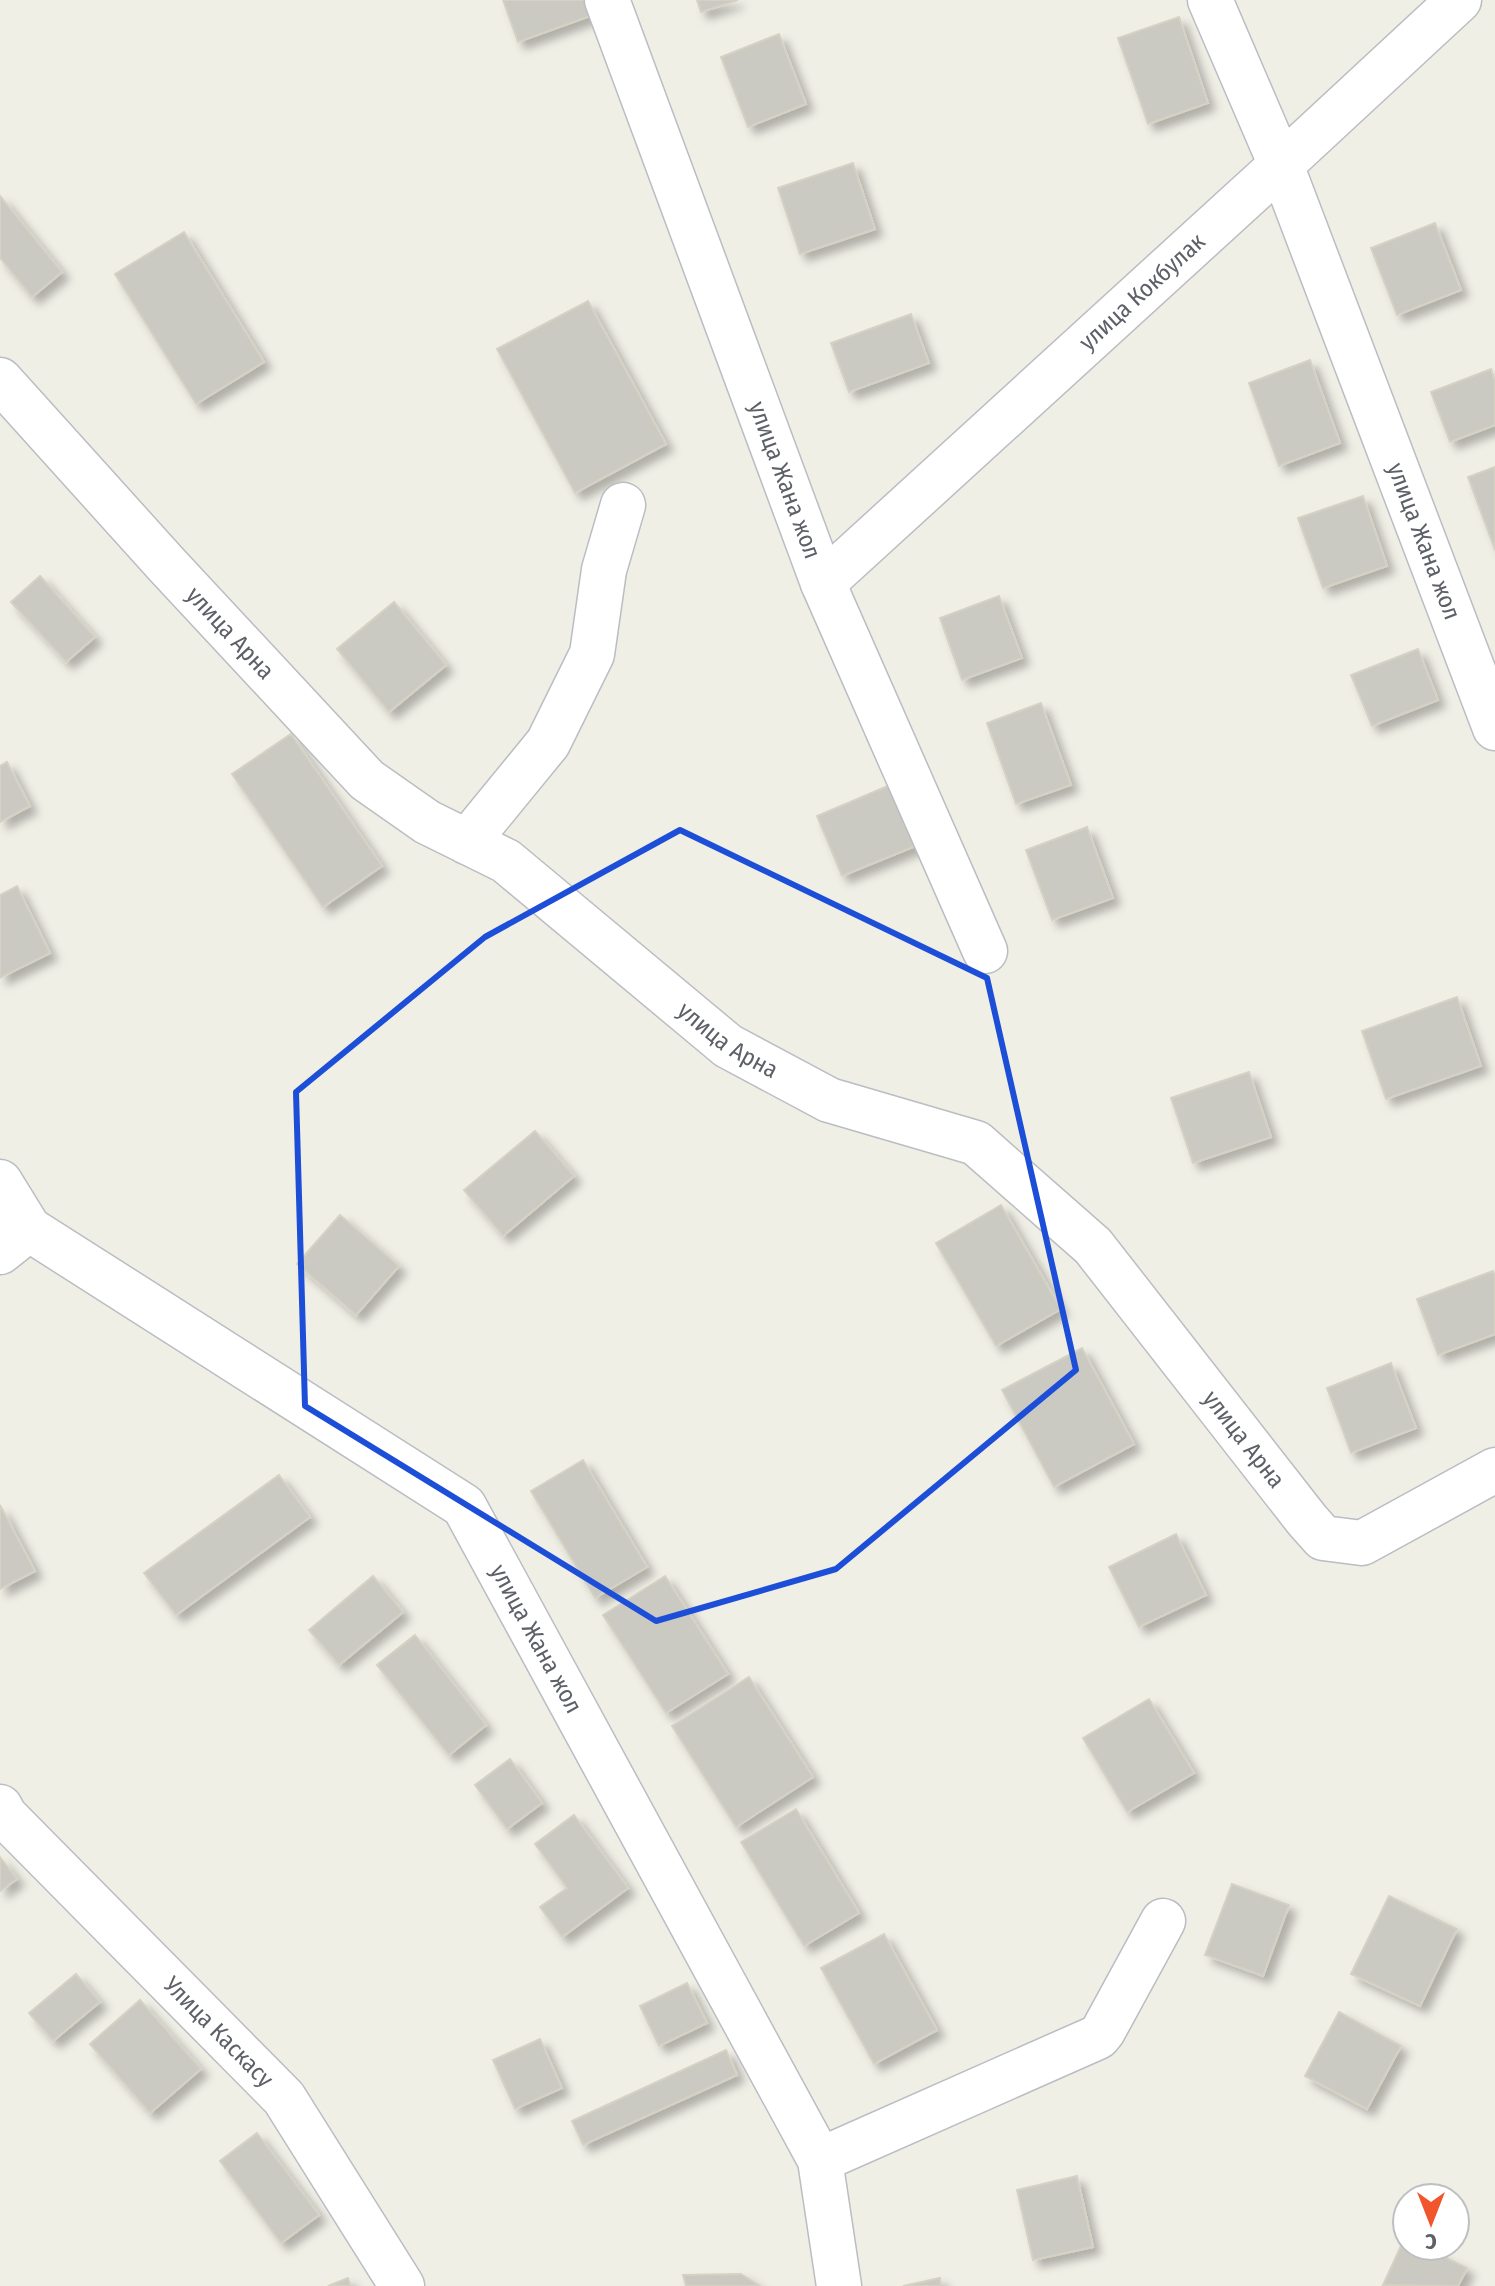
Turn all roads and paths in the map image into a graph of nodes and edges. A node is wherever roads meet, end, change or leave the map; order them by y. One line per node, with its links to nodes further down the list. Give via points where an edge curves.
1 (607, 0): 7 (street, улица Жана жол)
2 (1210, 0): 4 (street, улица Жана жол)
3 (1459, 0): 4 (street, улица Кокбулак)
4 (1281, 165): 7 (street, улица Кокбулак); 8 (street, улица Жана жол)
5 (0, 380): 9 (street, улица Арна, via 367,780 427,822)
6 (623, 505): 9 (street, via 604,570 592,654 548,743)
7 (823, 583): 10 (street, улица Жана жол)
8 (1495, 728)
9 (467, 842): 13 (street, улица Арна, via 506,861 728,1046 829,1100 976,1143 1093,1246 1323,1538 1362,1543)
10 (985, 951)
11 (0, 1182): 12 (street, улица Жана жол)
12 (15, 1241): 16 (street, улица Жана жол, via 464,1506)
13 (1495, 1470)
14 (0, 1807): 17 (street, Улица Каскасу, via 284,2098)
15 (1163, 1921): 16 (street, via 1098,2037)
16 (820, 2160): 18 (street, улица Жана жол)
17 (402, 2286)
18 (839, 2286)

